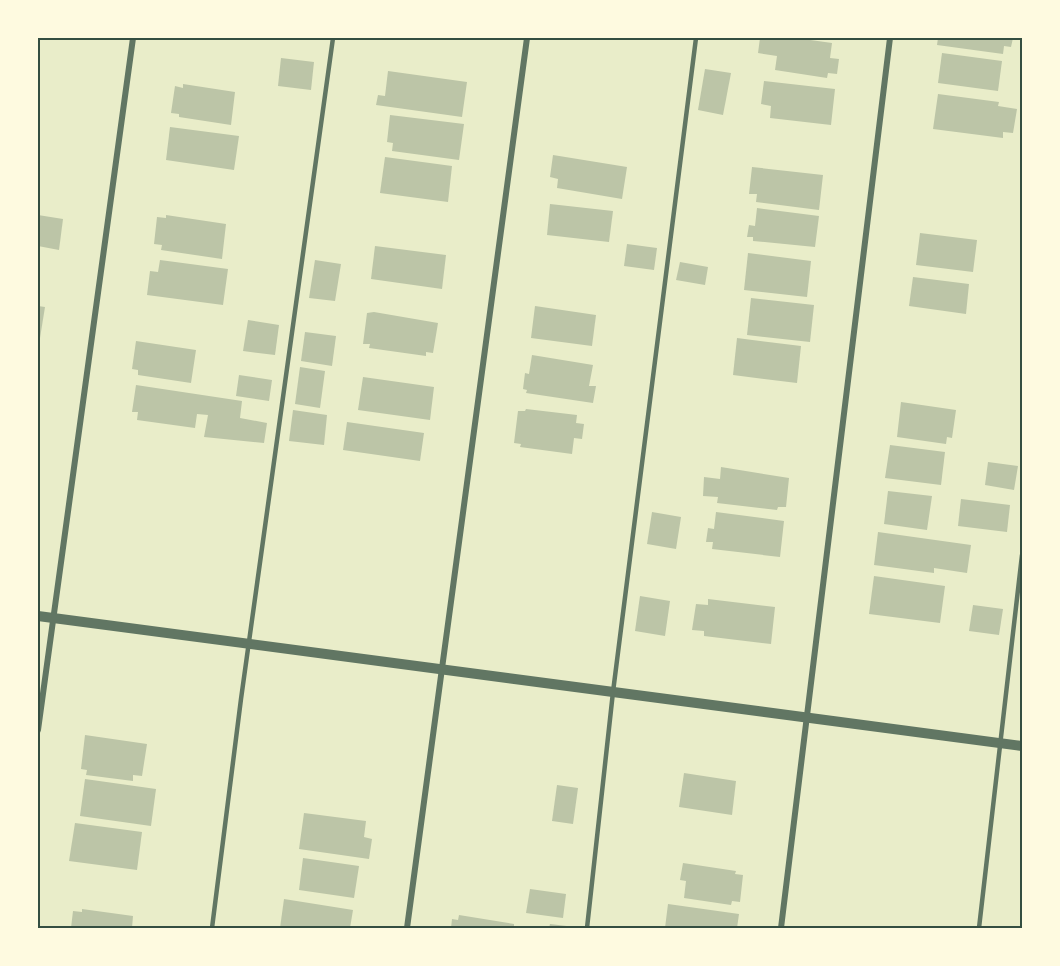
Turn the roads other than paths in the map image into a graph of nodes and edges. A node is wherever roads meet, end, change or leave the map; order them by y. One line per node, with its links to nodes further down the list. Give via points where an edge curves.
1 (133, 38): 8 (street)
2 (333, 38): 9 (lane)
3 (527, 38): 10 (street)
4 (696, 38): 11 (lane)
5 (890, 38): 12 (street)
6 (1023, 555): 14 (lane)
7 (38, 616): 8 (street)
8 (52, 618): 9 (street); 13 (street)
9 (250, 644): 10 (street); 16 (lane)
10 (442, 669): 11 (street); 17 (street)
11 (613, 692): 12 (street); 18 (lane)
12 (807, 718): 14 (street); 19 (street)
13 (38, 730)
14 (1002, 744): 15 (street); 20 (lane)
15 (1023, 746)
16 (212, 928)
17 (406, 928)
18 (587, 928)
19 (781, 928)
20 (979, 928)

